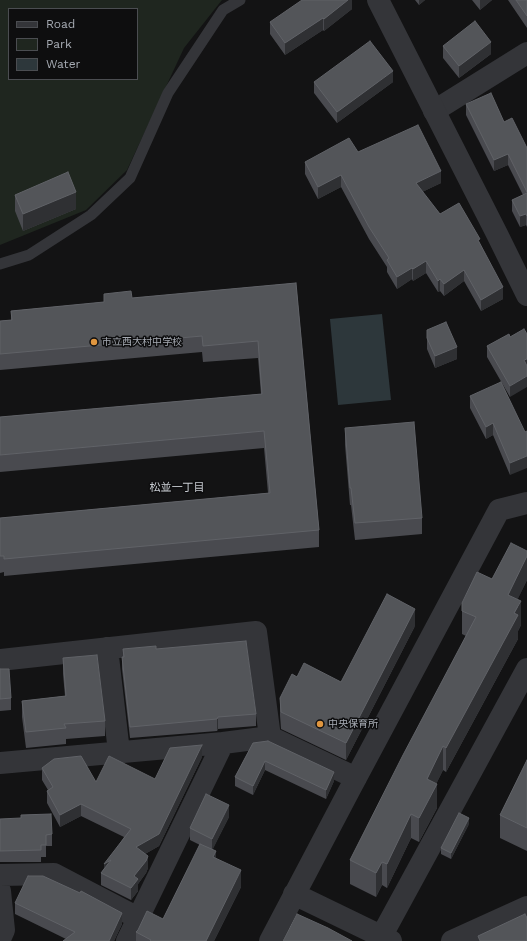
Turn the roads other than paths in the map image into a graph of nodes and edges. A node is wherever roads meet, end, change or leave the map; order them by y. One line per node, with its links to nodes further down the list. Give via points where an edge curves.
1 (240, 0): 5 (lane, via 223,10 168,93 130,178 91,215 29,255)
2 (378, 0): 4 (street)
3 (527, 53): 4 (street)
4 (434, 111): 6 (street)
5 (0, 264)
6 (527, 295)
7 (527, 503): 15 (street, via 499,510)
8 (107, 648): 9 (street); 11 (street, via 256,632); 13 (street)
9 (0, 660)
10 (527, 669): 22 (street)
11 (270, 737): 12 (street); 15 (street)
12 (223, 743): 13 (street); 20 (street)
13 (119, 752): 14 (street)
14 (0, 763)
15 (356, 778): 18 (street)
16 (0, 875): 20 (street, via 54,874)
17 (0, 891): 21 (street, via 4,930)
18 (294, 894): 22 (street); 24 (street)
19 (526, 906): 25 (street)
20 (138, 918): 23 (street)
21 (0, 939)
22 (386, 939)
23 (127, 941)
24 (270, 941)
25 (452, 941)

